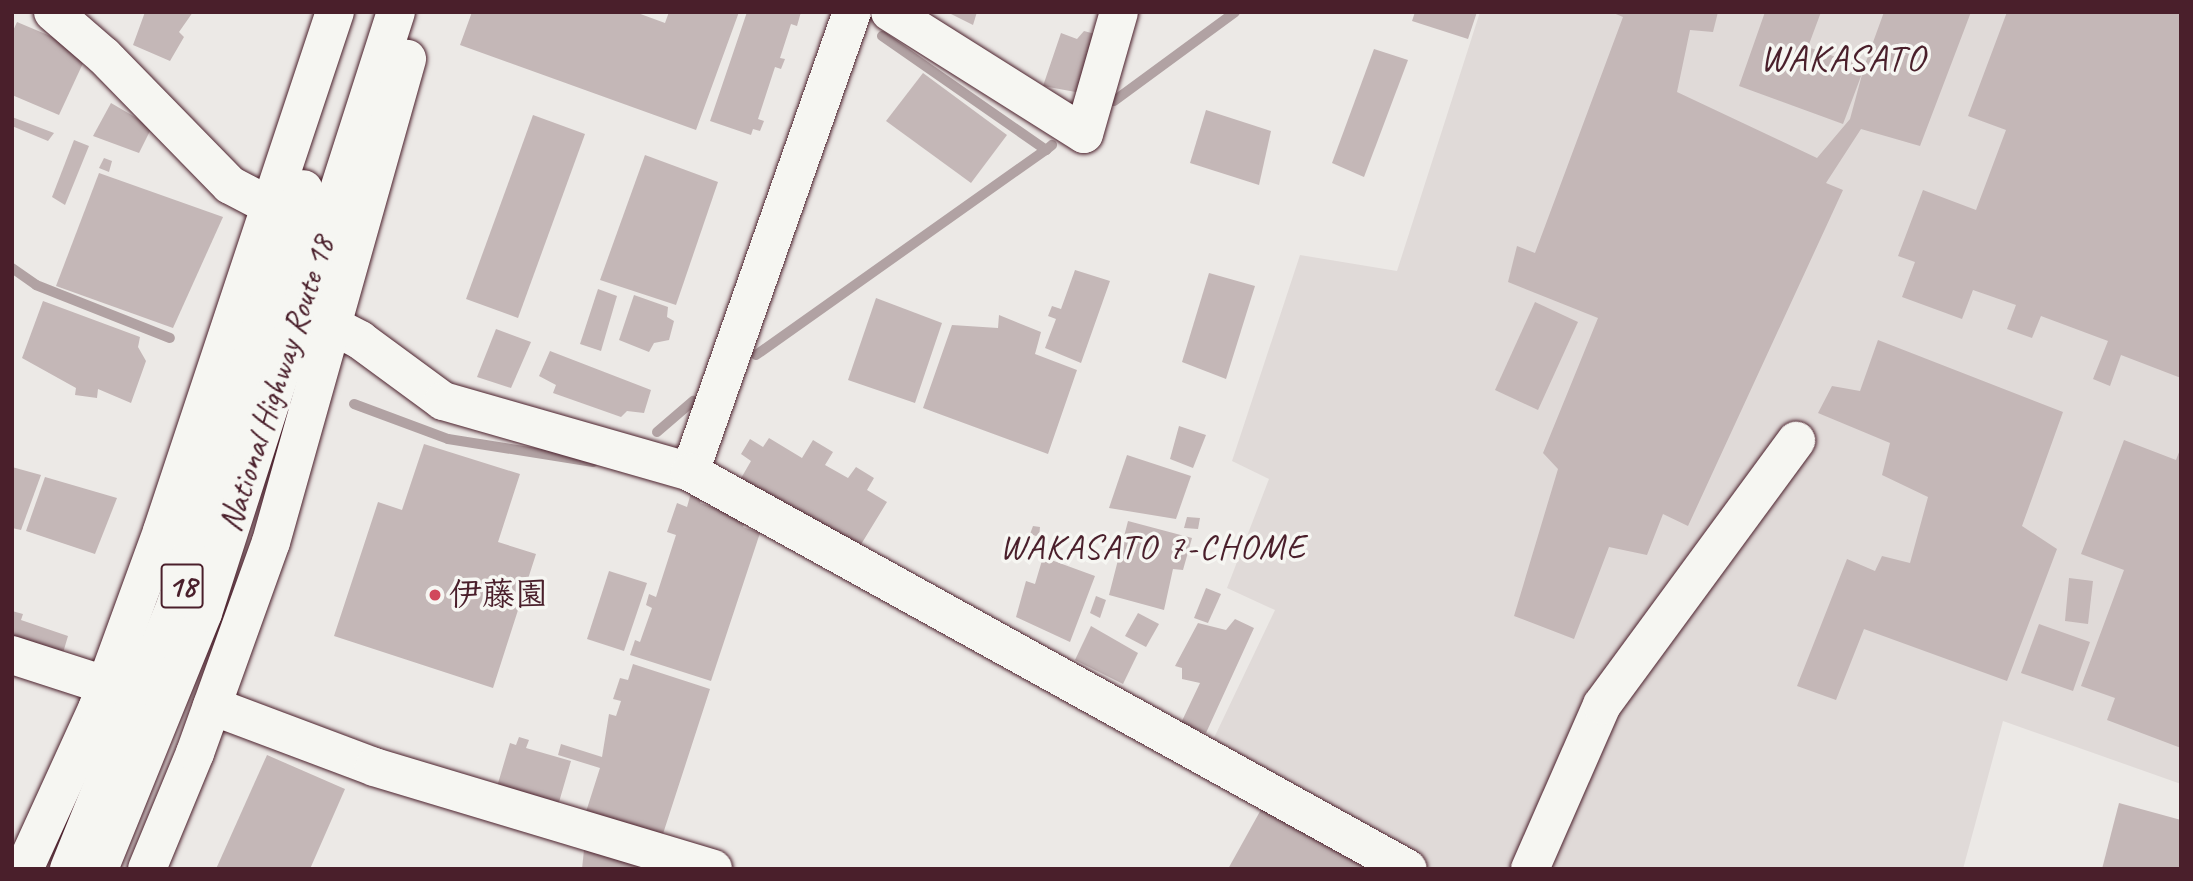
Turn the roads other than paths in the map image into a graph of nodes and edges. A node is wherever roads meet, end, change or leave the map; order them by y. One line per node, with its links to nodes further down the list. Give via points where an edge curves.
1 (53, 12): 9 (main road, via 104,56 230,185)
2 (335, 12): 9 (main road, 18)
3 (356, 12): 10 (main road, National Highway Route 18 / 18)
4 (396, 12): 10 (main road, National Highway Route 18 / 18)
5 (420, 12): 11 (main road, 18)
6 (852, 12): 13 (main road)
7 (890, 12): 8 (main road, via 1084,134)
8 (1119, 12)
9 (272, 207): 15 (main road, 18)
10 (288, 301): 18 (main road, National Highway Route 18 / 18, via 176,604); 19 (main road, National Highway Route 18 / 18, via 203,613)
11 (335, 327): 13 (main road, via 443,401); 16 (main road, 18, via 271,542)
12 (1796, 442): 23 (main road, via 1602,705)
13 (690, 472): 22 (main road)
14 (12, 656): 15 (main road)
15 (105, 685): 17 (main road, 18)
16 (212, 706): 20 (main road, 18); 21 (main road, via 374,767)
17 (24, 869)
18 (69, 869)
19 (99, 869)
20 (147, 869)
21 (713, 869)
22 (1408, 869)
23 (1530, 869)

